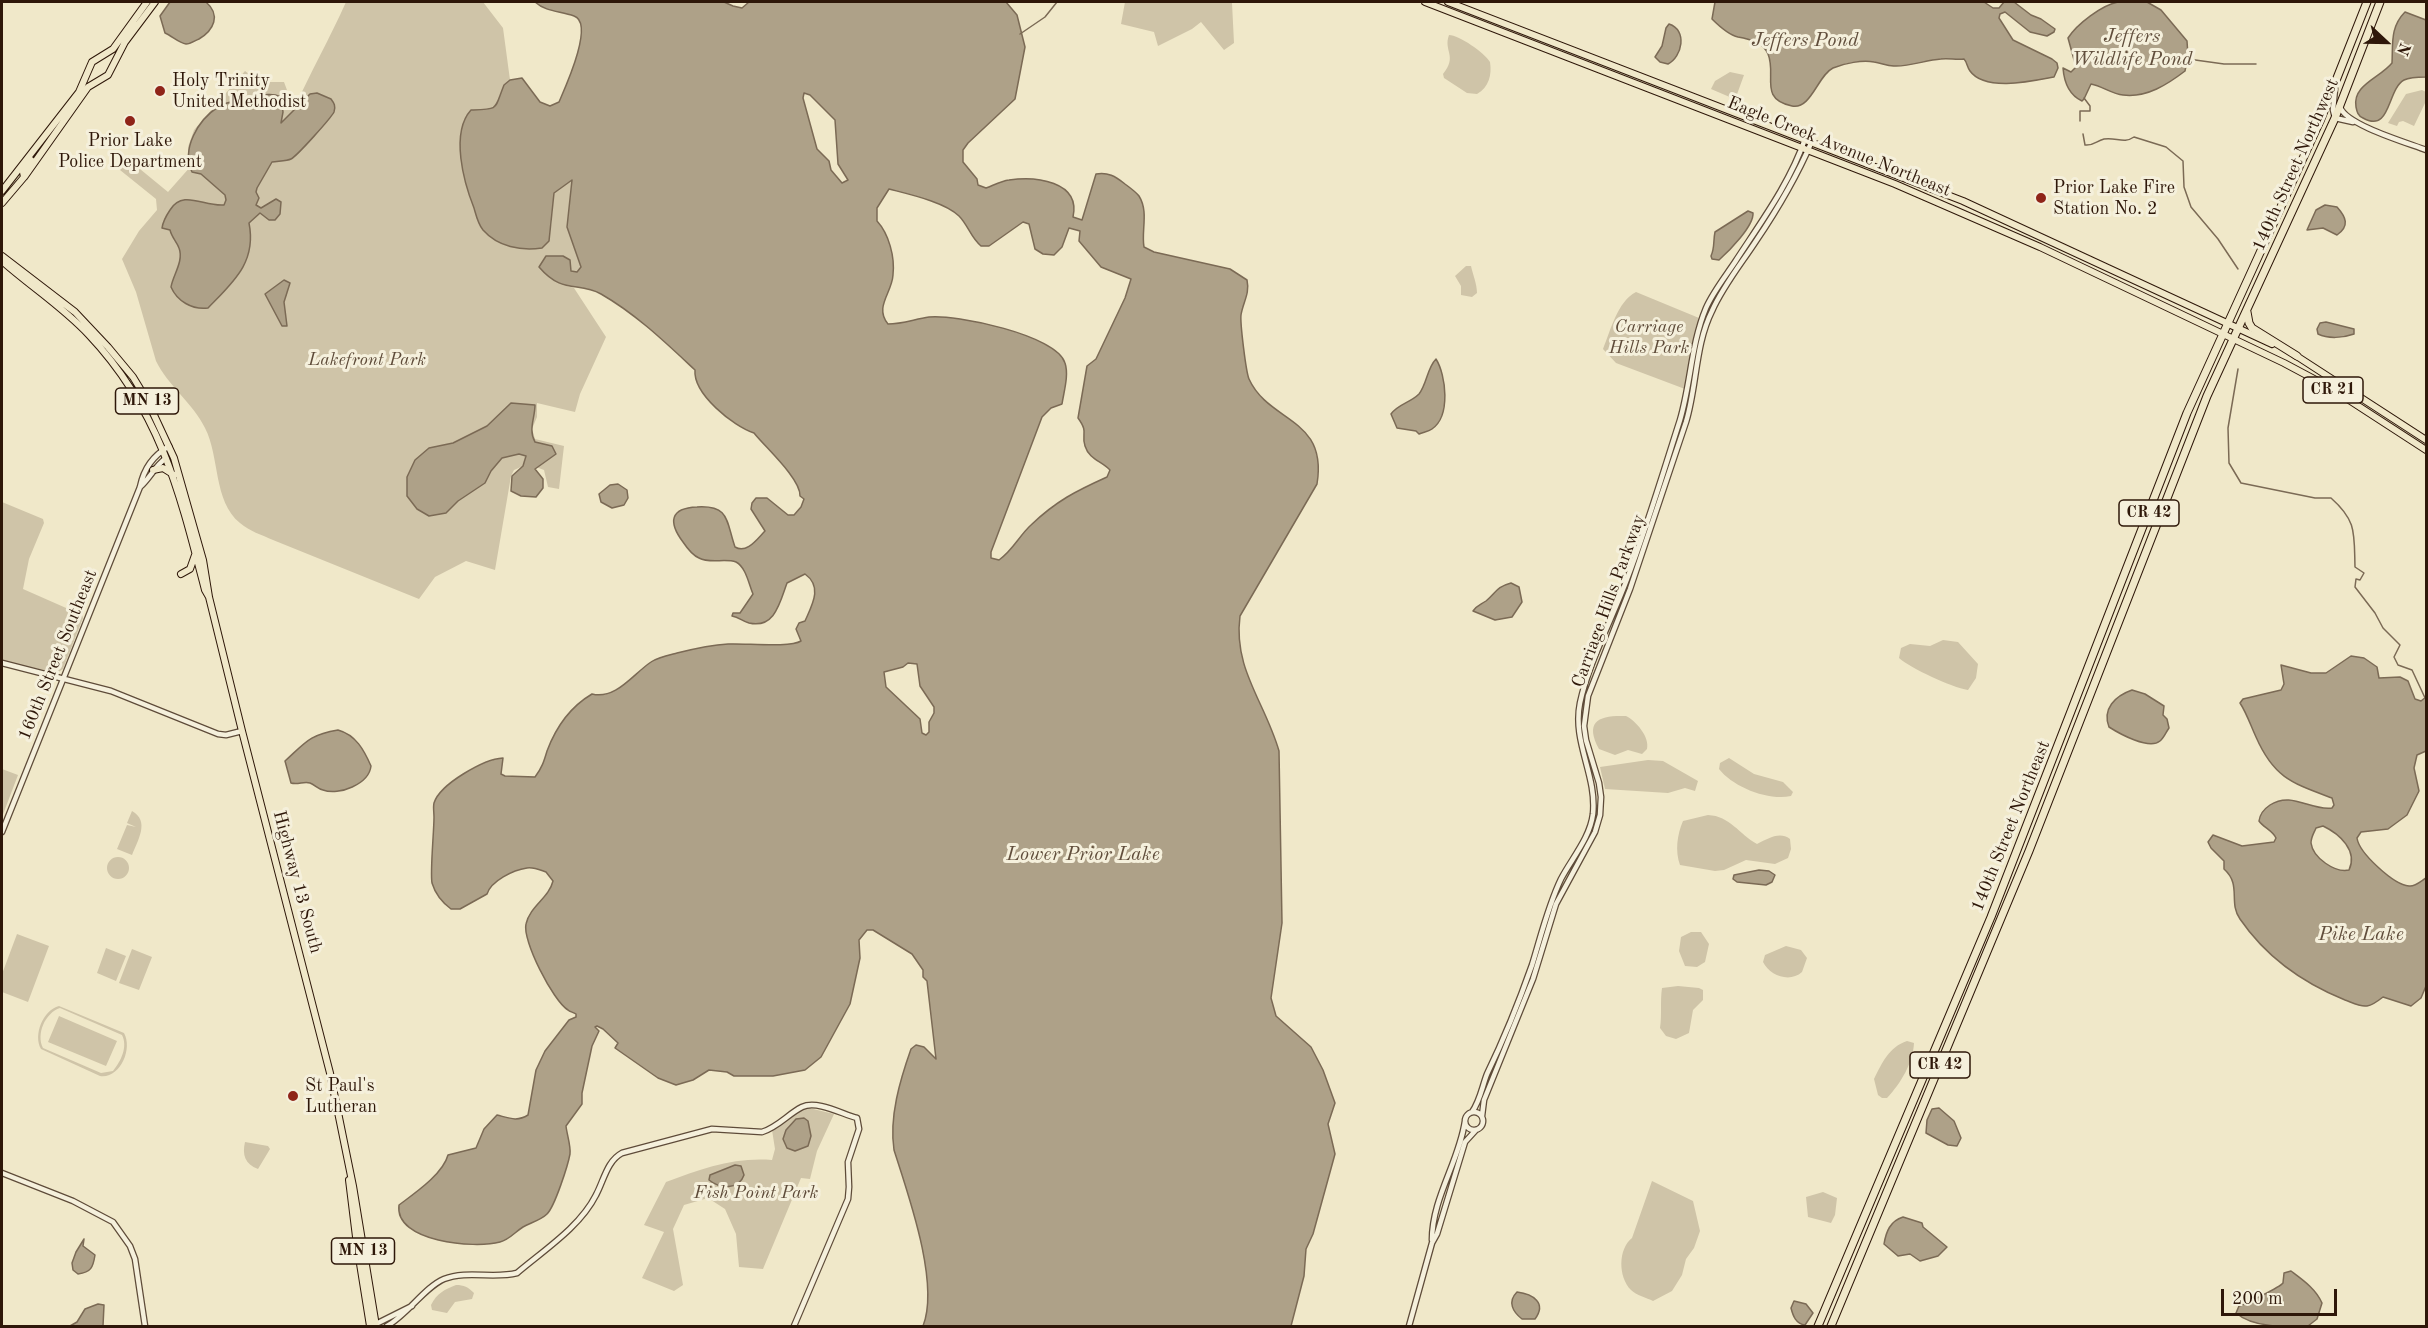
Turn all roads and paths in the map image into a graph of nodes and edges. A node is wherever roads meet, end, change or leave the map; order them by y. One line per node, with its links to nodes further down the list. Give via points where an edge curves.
1 (148, 2): 7 (main road, via 151,4); 8 (main road, via 113,49)
2 (155, 2): 7 (main road)
3 (1425, 2): 19 (main road, Eagle Creek Avenue Northeast / CR 21)
4 (1448, 2): 17 (main road, Eagle Creek Avenue Northeast / CR 21)
5 (2367, 2): 12 (highway, 140th Street Northwest / CR 42)
6 (2380, 2): 13 (highway, 140th Street Northwest / CR 42)
7 (133, 31): 9 (main road)
8 (100, 58): 9 (main road, via 107,60); 10 (main road, via 92,62)
9 (110, 68): 11 (main road)
10 (90, 69): 11 (main road); 16 (main road, via 79,92)
11 (102, 79): 21 (main road, via 88,87)
12 (2336, 84): 14 (street); 27 (highway, 140th Street Northwest / CR 42)
13 (2340, 106): 14 (highway, 140th Street Northwest / CR 42); 15 (street, via 2342,113)
14 (2335, 118): 15 (street); 26 (highway, 140th Street Northwest / CR 42)
15 (2356, 122): 20 (street)
16 (54, 124): 21 (main road, via 22,172); 22 (main road)
17 (1805, 138): 18 (main road, Eagle Creek Avenue Northeast / CR 21); 19 (street, Carriage Hills Parkway)
18 (1812, 141): 19 (street, Carriage Hills Parkway); 27 (main road, Eagle Creek Avenue Northeast / CR 21, via 1963,201)
19 (1805, 148): 29 (main road, Eagle Creek Avenue Northeast / CR 21, via 1972,216); 46 (street, Carriage Hills Parkway, via 1706,308 1680,420 1580,705 1580,744 1592,777 1593,817 1552,899 1525,983); 47 (street, Carriage Hills Parkway, via 1778,208 1710,313 1686,422 1630,589 1588,696 1584,726 1599,783 1600,815 1592,838 1556,904 1533,979 1484,1100)
20 (2427, 150)
21 (24, 177): 23 (main road)
22 (2, 191)
23 (2, 203)
24 (2, 256): 33 (main road, Highway 13 South / MN 13, via 75,312 108,347 133,377)
25 (2, 261): 33 (main road, Highway 13 South / MN 13, via 104,351 141,403)
26 (2247, 310): 28 (highway, 140th Street Northwest / CR 42); 31 (highway, via 2252,328)
27 (2229, 324): 28 (main road, Eagle Creek Avenue Northeast / CR 21); 29 (highway, 140th Street Northwest / CR 42)
28 (2238, 328): 30 (highway, 140th Street Northwest / CR 42); 31 (main road, CR 21)
29 (2224, 333): 30 (main road, Eagle Creek Avenue Northeast / CR 21); 58 (highway, 140th Street Northeast / CR 42, via 2172,452 1991,917)
30 (2234, 338): 34 (main road, CR 21, via 2329,387); 59 (highway, 140th Street Northeast / CR 42, via 2202,408 2025,861)
31 (2297, 356): 32 (main road, CR 21)
32 (2427, 440)
33 (166, 448): 35 (main road, Highway 13 South / MN 13); 38 (street, 160th Street Southeast, via 149,462)
34 (2427, 450)
35 (170, 455): 36 (street, 160th Street Southeast); 37 (main road, Highway 13 South / MN 13); 41 (main road, Highway 13 South / MN 13, via 203,560)
36 (153, 470): 37 (main road, via 163,468); 38 (street, 160th Street Southeast)
37 (174, 476): 39 (main road, Highway 13 South / MN 13)
38 (140, 487): 43 (street, 160th Street Southeast)
39 (195, 551): 40 (main road, via 192,566); 41 (main road, Highway 13 South / MN 13)
40 (181, 574)
41 (209, 597): 44 (main road, Highway 13 South / MN 13)
42 (2, 663): 43 (street)
43 (63, 678): 44 (street, via 116,693 218,734); 45 (street, 160th Street Southeast)
44 (242, 731): 54 (main road, Highway 13 South / MN 13, via 342,1131)
45 (2, 832)
46 (1472, 1112): 47 (street); 48 (street)
47 (1482, 1116): 49 (street, via 1483,1124)
48 (1465, 1121): 49 (street, via 1470,1129); 51 (street, via 1442,1193)
49 (1476, 1130): 51 (street, via 1465,1142)
50 (2, 1173): 53 (street, via 73,1201 113,1222 135,1259)
51 (1432, 1243): 57 (street)
52 (412, 1306): 54 (street); 55 (street); 56 (street, via 446,1278 517,1273 569,1229 595,1197 613,1158 622,1153 712,1129 762,1132 810,1105 857,1118 859,1129 848,1162 848,1199)
53 (145, 1326)
54 (373, 1326)
55 (387, 1326)
56 (794, 1326)
57 (1409, 1326)
58 (1818, 1326)
59 (1831, 1326)

